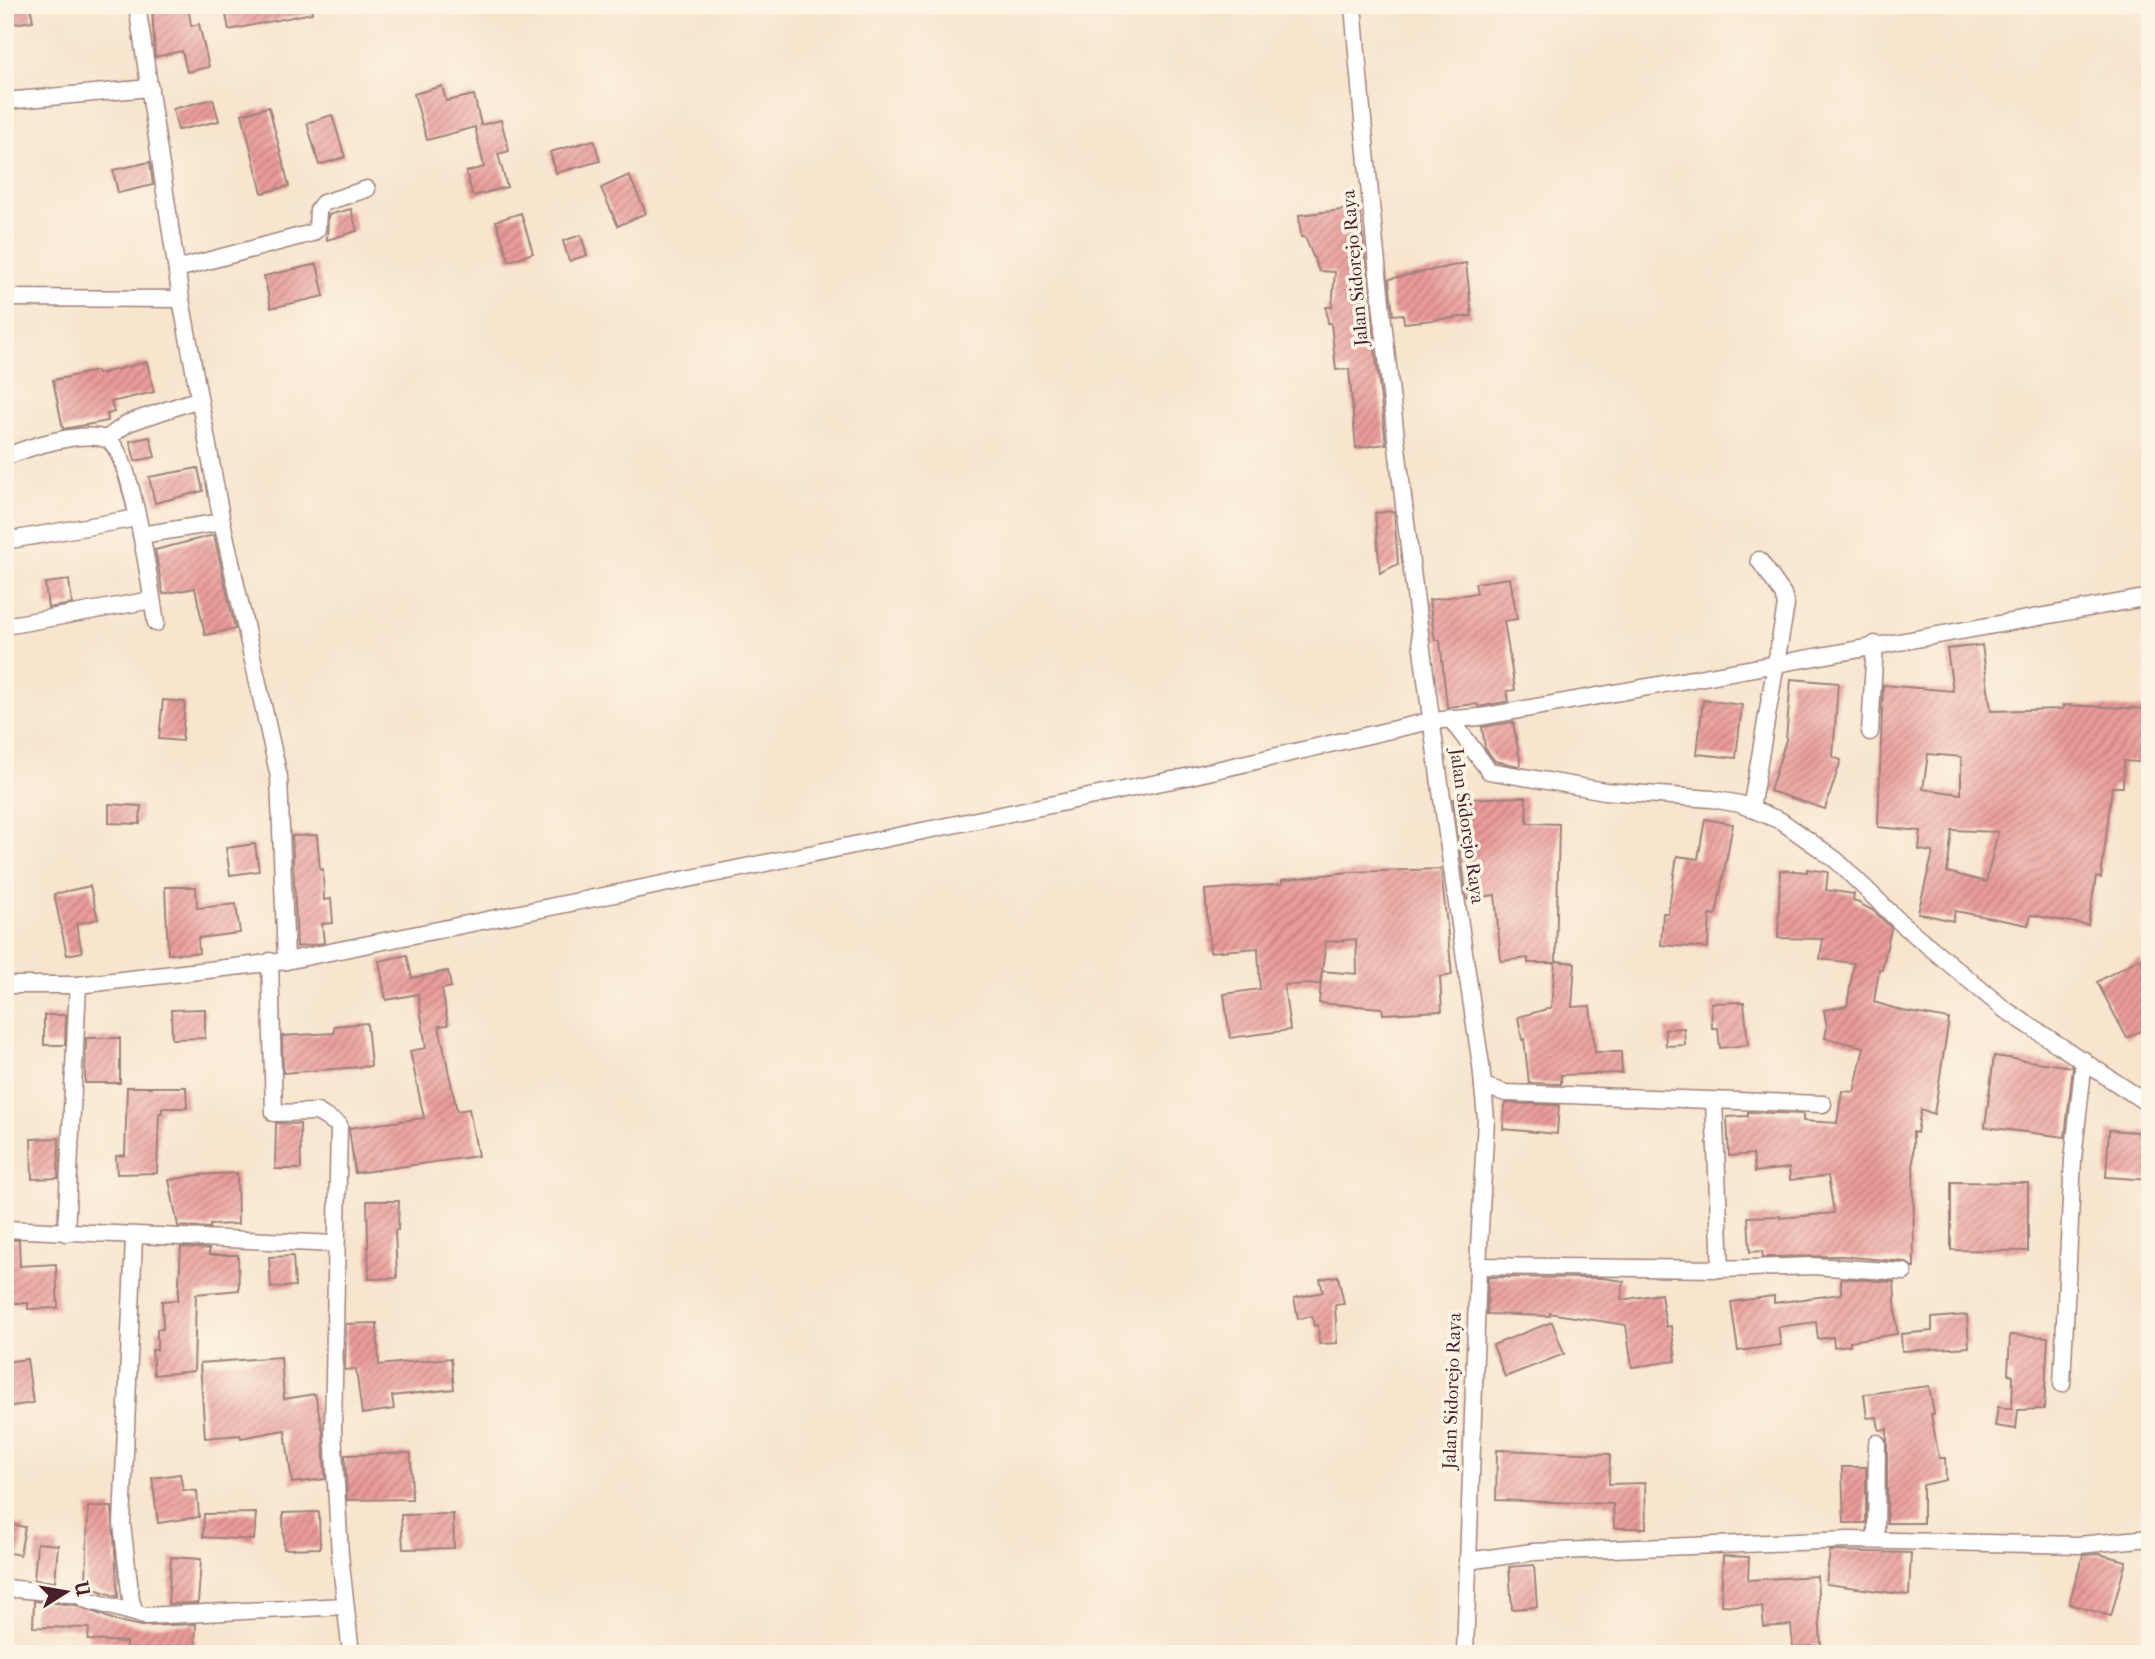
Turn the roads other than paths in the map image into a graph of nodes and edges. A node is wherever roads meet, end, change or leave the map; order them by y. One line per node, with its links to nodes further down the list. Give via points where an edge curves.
1 (137, 5): 3 (street)
2 (1353, 5): 24 (street, Jalan Sidorejo Raya, via 1384,355)
3 (150, 88): 4 (street); 6 (street)
4 (5, 101)
5 (366, 189): 6 (street, via 323,203 312,233)
6 (177, 269): 8 (street)
7 (5, 298): 8 (street)
8 (181, 299): 9 (street)
9 (200, 399): 10 (street, via 128,422); 13 (street)
10 (106, 439): 11 (street, via 65,440); 12 (street, via 122,456)
11 (5, 457)
12 (137, 518): 14 (street); 15 (street)
13 (222, 522): 14 (street); 27 (street, via 279,777)
14 (141, 535): 18 (street)
15 (5, 541)
16 (1759, 560): 22 (street, via 1786,605)
17 (2150, 597): 21 (street)
18 (152, 600): 19 (street); 20 (street)
19 (156, 623)
20 (5, 626)
21 (1875, 644): 22 (street); 25 (street)
22 (1778, 661): 23 (street, via 1480,717); 26 (street)
23 (1450, 718): 24 (street); 26 (street, via 1489,771 1502,775 1605,791 1712,799)
24 (1430, 721): 27 (street, via 1177,779); 31 (street, Jalan Sidorejo Raya)
25 (1870, 732)
26 (1751, 809): 30 (street, via 1781,821 1836,860 1900,923 2004,1009)
27 (278, 961): 29 (street); 38 (street, via 274,1113 317,1112 339,1125)
28 (5, 985): 29 (street)
29 (78, 985): 36 (street)
30 (2084, 1060): 34 (street); 42 (street, via 2073,1159)
31 (1483, 1086): 32 (street, via 1506,1093); 39 (street, Jalan Sidorejo Raya, via 1486,1119)
32 (1714, 1101): 33 (street); 40 (street)
33 (1823, 1104)
34 (2150, 1105)
35 (5, 1229): 36 (street)
36 (66, 1233): 37 (street)
37 (134, 1237): 38 (street); 49 (street, via 122,1524)
38 (337, 1244): 48 (street, via 333,1431)
39 (1478, 1266): 40 (street); 46 (street, Jalan Sidorejo Raya)
40 (1721, 1269): 41 (street, via 1813,1266)
41 (1904, 1272)
42 (2062, 1384)
43 (1877, 1443): 45 (street)
44 (2150, 1538): 45 (street, via 2079,1545)
45 (1876, 1540): 46 (street, via 1533,1552)
46 (1467, 1561): 51 (street, Jalan Sidorejo Raya)
47 (5, 1588): 49 (street, via 80,1595)
48 (345, 1606): 49 (street); 50 (street)
49 (135, 1613)
50 (351, 1654)
51 (1465, 1654)

